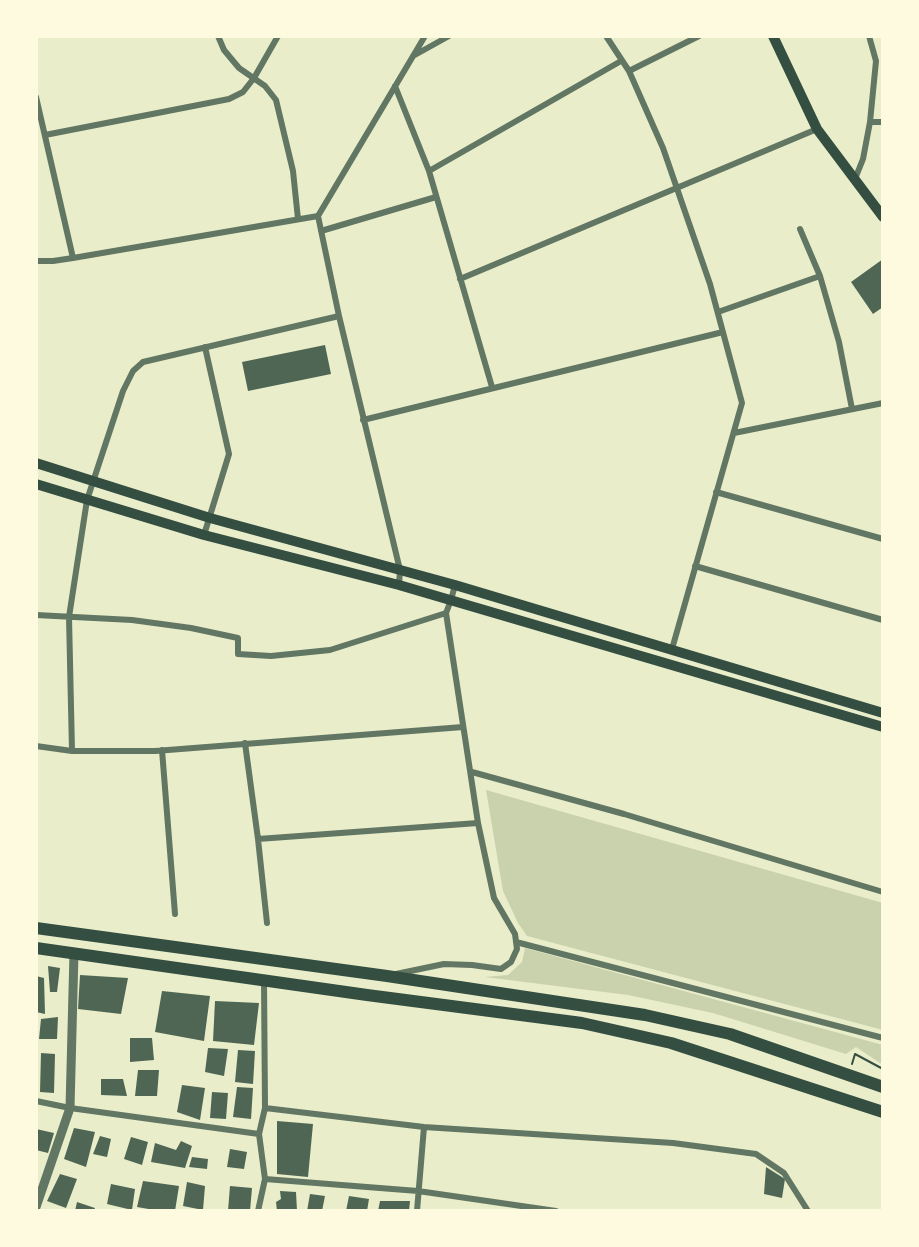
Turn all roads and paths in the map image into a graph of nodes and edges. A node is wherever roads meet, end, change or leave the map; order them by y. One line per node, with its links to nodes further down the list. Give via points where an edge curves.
1 (218, 36): 12 (street, via 239,68)
2 (278, 36): 12 (street)
3 (424, 36): 9 (street)
4 (449, 36): 9 (street)
5 (606, 36): 10 (street)
6 (773, 36): 17 (main road)
7 (869, 36): 15 (street, via 876,61)
8 (696, 37): 11 (street)
9 (412, 57): 13 (street)
10 (621, 61): 11 (street); 19 (street)
11 (629, 71): 21 (street, via 663,148)
12 (254, 78): 18 (street, via 243,92 229,99); 25 (street, via 276,100 293,171)
13 (395, 86): 19 (street); 23 (street)
14 (36, 97): 18 (street)
15 (870, 122): 16 (street); 20 (street, via 863,159)
16 (883, 122)
17 (817, 129): 20 (main road); 21 (street)
18 (45, 135): 28 (street)
19 (429, 171): 22 (street)
20 (854, 179): 24 (main road)
21 (675, 188): 31 (street); 32 (street)
22 (436, 197): 27 (street); 31 (street)
23 (318, 216): 25 (street); 27 (street)
24 (883, 218)
25 (298, 219): 28 (street)
26 (800, 229): 30 (street)
27 (321, 231): 33 (street)
28 (74, 258): 29 (street)
29 (36, 261)
30 (820, 276): 32 (street); 38 (street, via 839,342)
31 (460, 279): 36 (street)
32 (718, 312): 34 (street)
33 (339, 316): 35 (street); 39 (street)
34 (723, 332): 36 (street); 40 (street, via 742,403)
35 (206, 347): 42 (street, via 144,362 133,371); 46 (street, via 230,454)
36 (492, 387): 39 (street)
37 (883, 403): 38 (street)
38 (852, 410): 40 (street)
39 (363, 420): 50 (street)
40 (734, 432): 44 (street)
41 (36, 464): 42 (main road)
42 (93, 482): 45 (street); 46 (main road)
43 (36, 484): 45 (main road)
44 (716, 492): 48 (street); 49 (street)
45 (87, 500): 47 (main road); 56 (street)
46 (210, 518): 47 (street); 50 (main road)
47 (204, 536): 51 (main road)
48 (883, 539)
49 (695, 566): 57 (street); 58 (street)
50 (400, 570): 51 (street); 52 (main road)
51 (399, 585): 53 (main road)
52 (455, 585): 53 (street); 58 (main road)
53 (451, 600): 54 (street); 61 (main road)
54 (446, 613): 56 (street, via 330,650 271,656 238,654 237,638 191,628); 60 (street)
55 (36, 615): 56 (street)
56 (69, 617): 65 (street)
57 (883, 620)
58 (672, 649): 59 (main road)
59 (883, 711)
60 (463, 727): 62 (street); 66 (street)
61 (883, 727)
62 (245, 743): 64 (street); 68 (street)
63 (36, 746): 65 (street)
64 (162, 750): 65 (street); 70 (street)
65 (72, 751)
66 (472, 772): 67 (street); 69 (street)
67 (478, 823): 68 (street); 73 (street, via 494,898)
68 (258, 839): 71 (street)
69 (883, 892)
70 (175, 914)
71 (267, 923)
72 (36, 928): 76 (highway)
73 (516, 942): 76 (street, via 511,962 501,969 444,964); 78 (street)
74 (36, 948): 75 (highway)
75 (75, 953): 77 (highway); 84 (street)
76 (387, 976): 81 (highway, via 686,1023 730,1034)
77 (264, 979): 83 (street); 85 (highway, via 582,1023 670,1043)
78 (883, 1038)
79 (855, 1054): 80 (path)
80 (883, 1069)
81 (883, 1087)
82 (36, 1101): 84 (street)
83 (266, 1107): 86 (street); 87 (street)
84 (70, 1108): 87 (street); 90 (street)
85 (883, 1112)
86 (424, 1127): 89 (street); 94 (street, via 673,1143 756,1154 784,1173)
87 (259, 1134): 88 (street)
88 (265, 1179): 89 (street); 91 (street)
89 (418, 1191): 92 (street); 93 (street)
90 (36, 1207)
91 (258, 1211)
92 (417, 1211)
93 (556, 1211)
94 (808, 1211)

